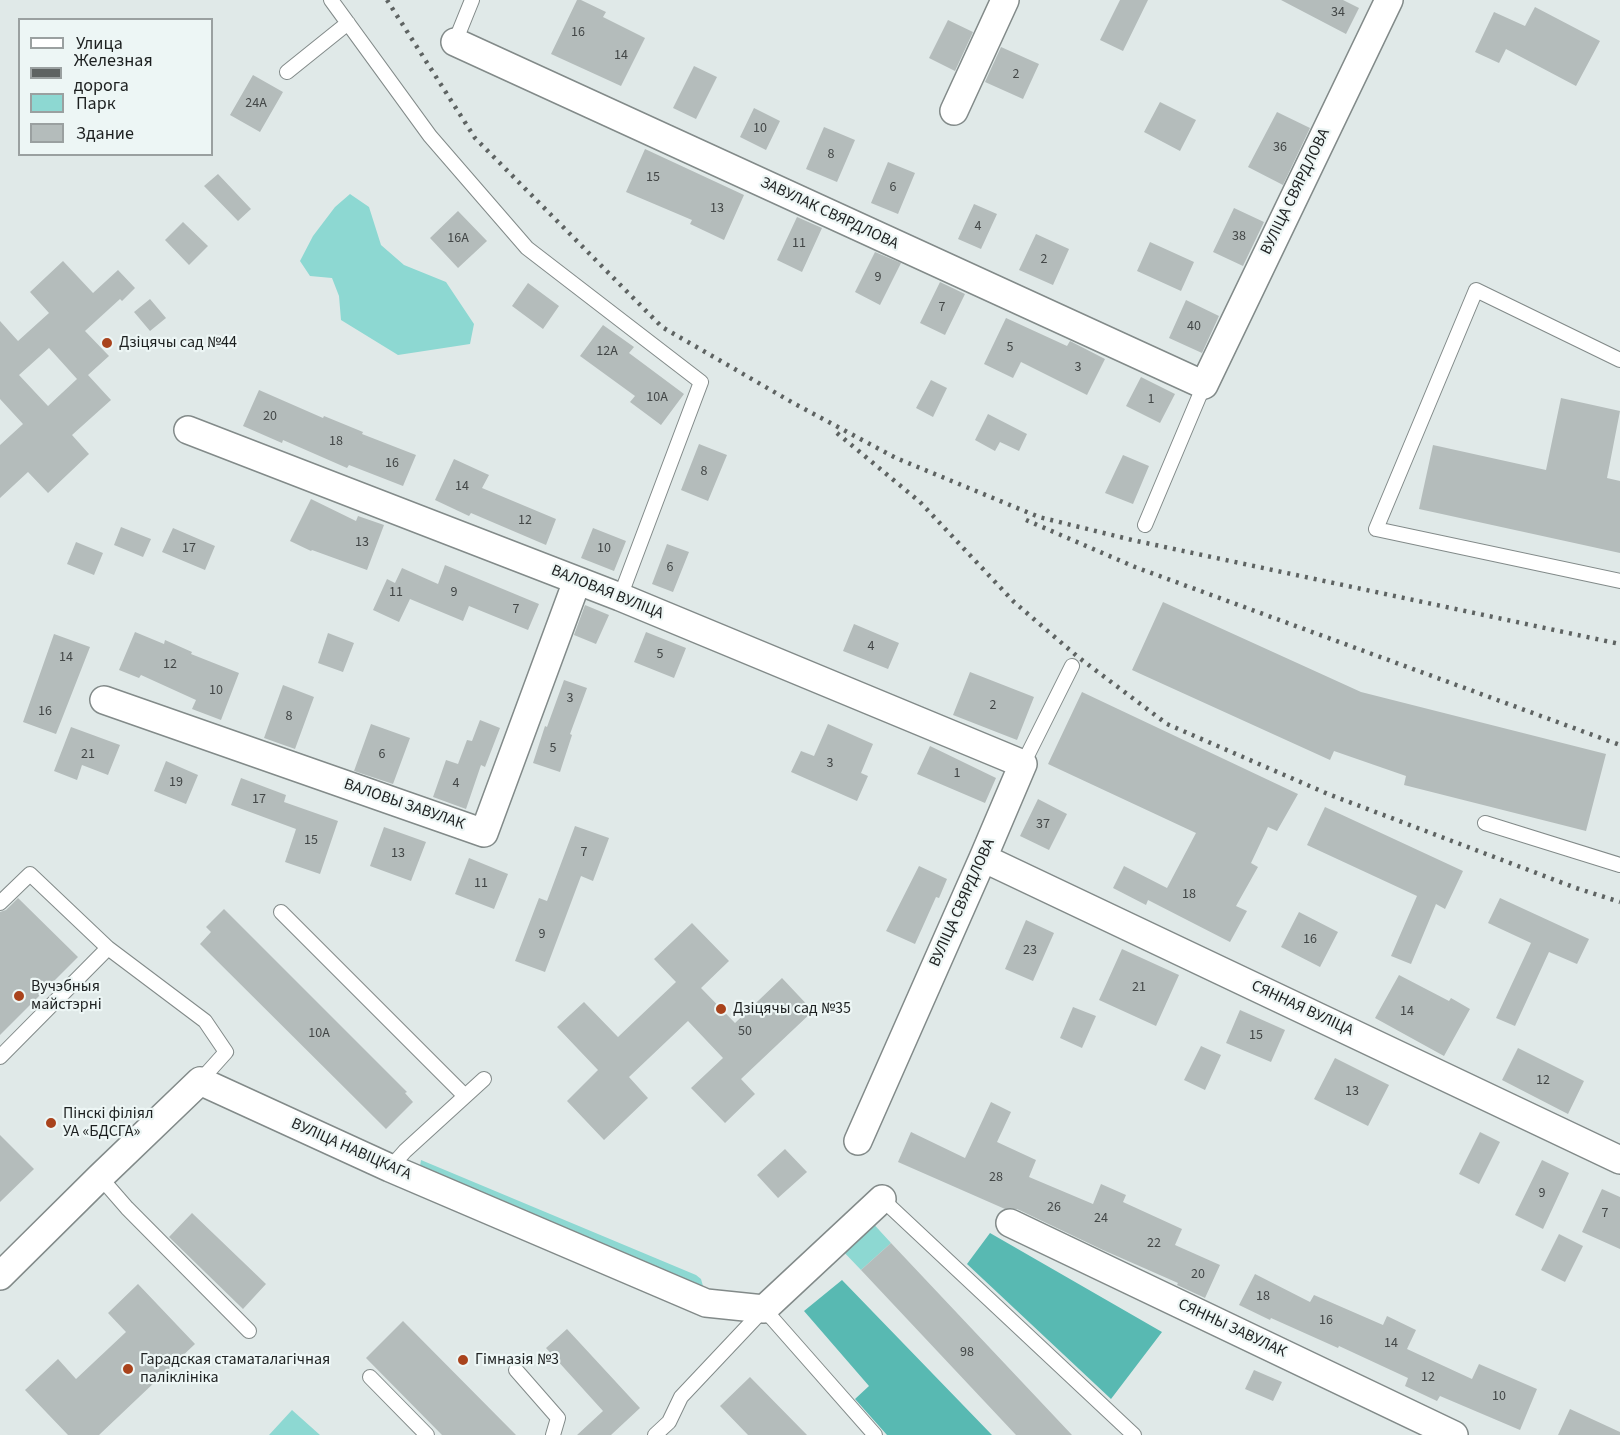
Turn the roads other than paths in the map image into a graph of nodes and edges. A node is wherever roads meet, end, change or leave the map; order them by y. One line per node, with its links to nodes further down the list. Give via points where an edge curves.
1 (331, 0): 5 (lane)
2 (472, 0): 6 (lane)
3 (1005, 0): 8 (street)
4 (1389, 0): 10 (street, ВУЛІЦА СВЯРДЛОВА)
5 (348, 23): 7 (lane); 15 (lane, via 430,136 527,248 701,382)
6 (455, 42): 10 (street, ЗАВУЛАК СВЯРДЛОВА)
7 (287, 72)
8 (954, 111)
9 (1620, 360): 14 (lane, via 1476,290 1376,529)
10 (1203, 385): 12 (lane)
11 (188, 430): 13 (street, ВАЛОВАЯ ВУЛІЦА)
12 (1145, 525)
13 (578, 581): 15 (street, ВАЛОВАЯ ВУЛІЦА); 17 (street, ВАЛОВЫ ЗАВУЛАК, via 484,833)
14 (1620, 581)
15 (620, 597): 18 (street, ВАЛОВАЯ ВУЛІЦА)
16 (1072, 666): 18 (lane, ВУЛІЦА СВЯРДЛОВА)
17 (104, 700)
18 (1023, 764): 20 (street, ВУЛІЦА СВЯРДЛОВА)
19 (1485, 823): 21 (lane)
20 (983, 858): 29 (street, ВУЛІЦА СВЯРДЛОВА); 30 (street, СЯННАЯ ВУЛІЦА)
21 (1620, 865)
22 (0, 903): 24 (lane, via 30,874)
23 (281, 912): 28 (lane)
24 (108, 948): 25 (lane); 27 (lane, via 210,1028 226,1052)
25 (0, 1057)
26 (484, 1079): 28 (lane)
27 (200, 1082): 31 (street, ВУЛІЦА НАВІЦКАГА); 32 (street)
28 (465, 1095): 31 (lane)
29 (858, 1141)
30 (1620, 1160)
31 (390, 1168): 36 (street, ВУЛІЦА НАВІЦКАГА, via 706,1302)
32 (100, 1177): 35 (street); 37 (lane)
33 (882, 1199): 36 (street); 44 (lane)
34 (1010, 1223): 45 (street, СЯННЫ ЗАВУЛАК)
35 (0, 1276)
36 (764, 1309): 42 (lane, via 681,1396 669,1422); 43 (lane)
37 (249, 1331)
38 (516, 1370): 41 (lane, via 558,1418)
39 (370, 1377): 40 (lane)
40 (427, 1435)
41 (553, 1435)
42 (655, 1435)
43 (875, 1435)
44 (1134, 1435)
45 (1454, 1435)

